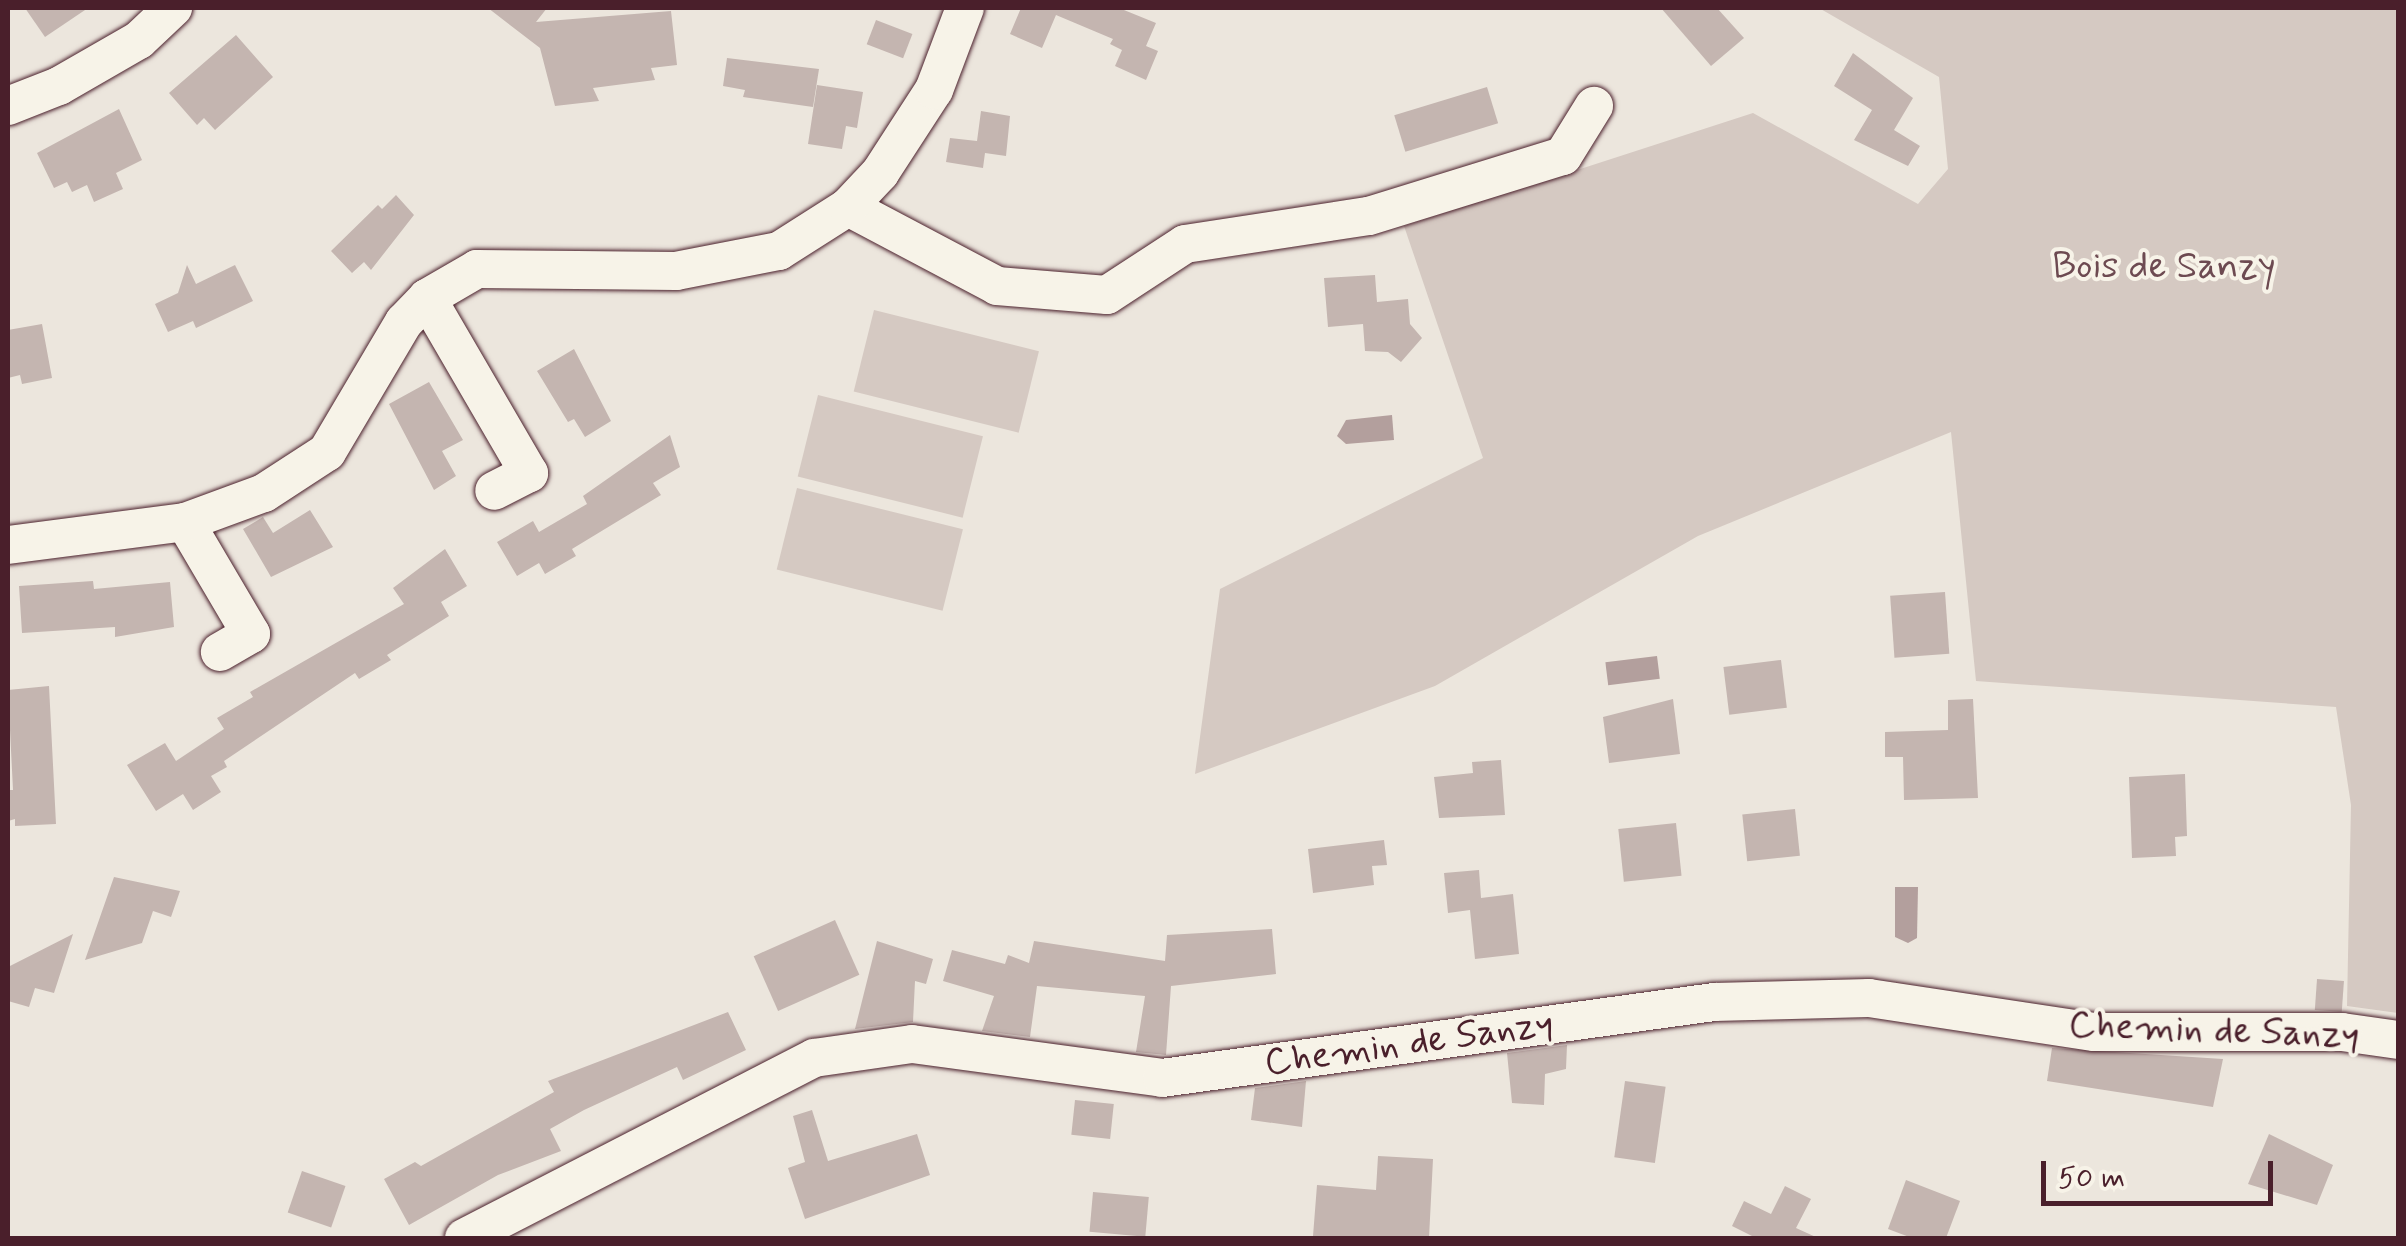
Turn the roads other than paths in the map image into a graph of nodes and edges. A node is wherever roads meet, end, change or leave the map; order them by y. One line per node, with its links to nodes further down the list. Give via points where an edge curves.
1 (173, 8): 3 (street, via 139,40 59,86)
2 (965, 8): 5 (street, via 934,90 880,173)
3 (8, 106)
4 (1594, 106): 5 (street, via 1562,156 1369,216 1185,244 1108,295 998,286)
5 (848, 207): 6 (street, via 779,251 676,271 477,269)
6 (428, 298): 7 (street, via 529,472); 8 (street, via 404,322 327,452 264,493)
7 (494, 491)
8 (186, 522): 9 (street); 10 (street, via 251,634)
9 (8, 545)
10 (220, 652)
11 (2398, 1040): 12 (street, Chemin de Sanzy, via 2342,1032 2094,1032 1869,998 1714,1002 1162,1078 912,1044 814,1058)
12 (464, 1238)

